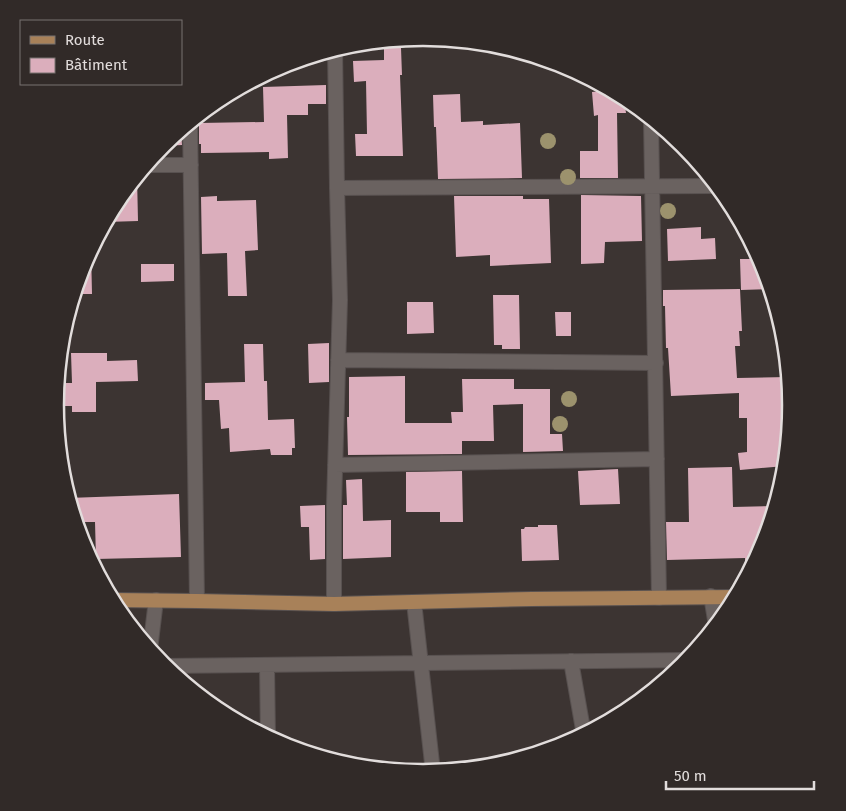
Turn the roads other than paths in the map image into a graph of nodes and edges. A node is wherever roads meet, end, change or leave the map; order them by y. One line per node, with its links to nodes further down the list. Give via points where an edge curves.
1 (335, 57): 8 (street)
2 (651, 128): 6 (street)
3 (190, 132): 5 (street)
4 (156, 165): 5 (street)
5 (191, 166): 18 (street)
6 (651, 186): 7 (street); 8 (street); 10 (street)
7 (707, 186)
8 (337, 188): 9 (street)
9 (338, 360): 10 (street); 12 (street)
10 (656, 363): 11 (street)
11 (657, 460): 12 (street); 15 (street)
12 (336, 465): 20 (street)
13 (711, 596): 14 (main road); 15 (main road); 21 (street)
14 (727, 597)
15 (659, 598): 19 (main road)
16 (121, 600): 17 (main road)
17 (156, 600): 18 (main road); 22 (street)
18 (197, 601): 20 (main road)
19 (414, 602): 20 (main road); 25 (street)
20 (334, 604)
21 (714, 616)
22 (151, 640)
23 (677, 660): 24 (street)
24 (571, 661): 25 (street); 28 (street)
25 (421, 663): 26 (street); 30 (street)
26 (267, 665): 27 (street); 29 (street)
27 (175, 666)
28 (583, 728)
29 (268, 730)
30 (432, 765)

